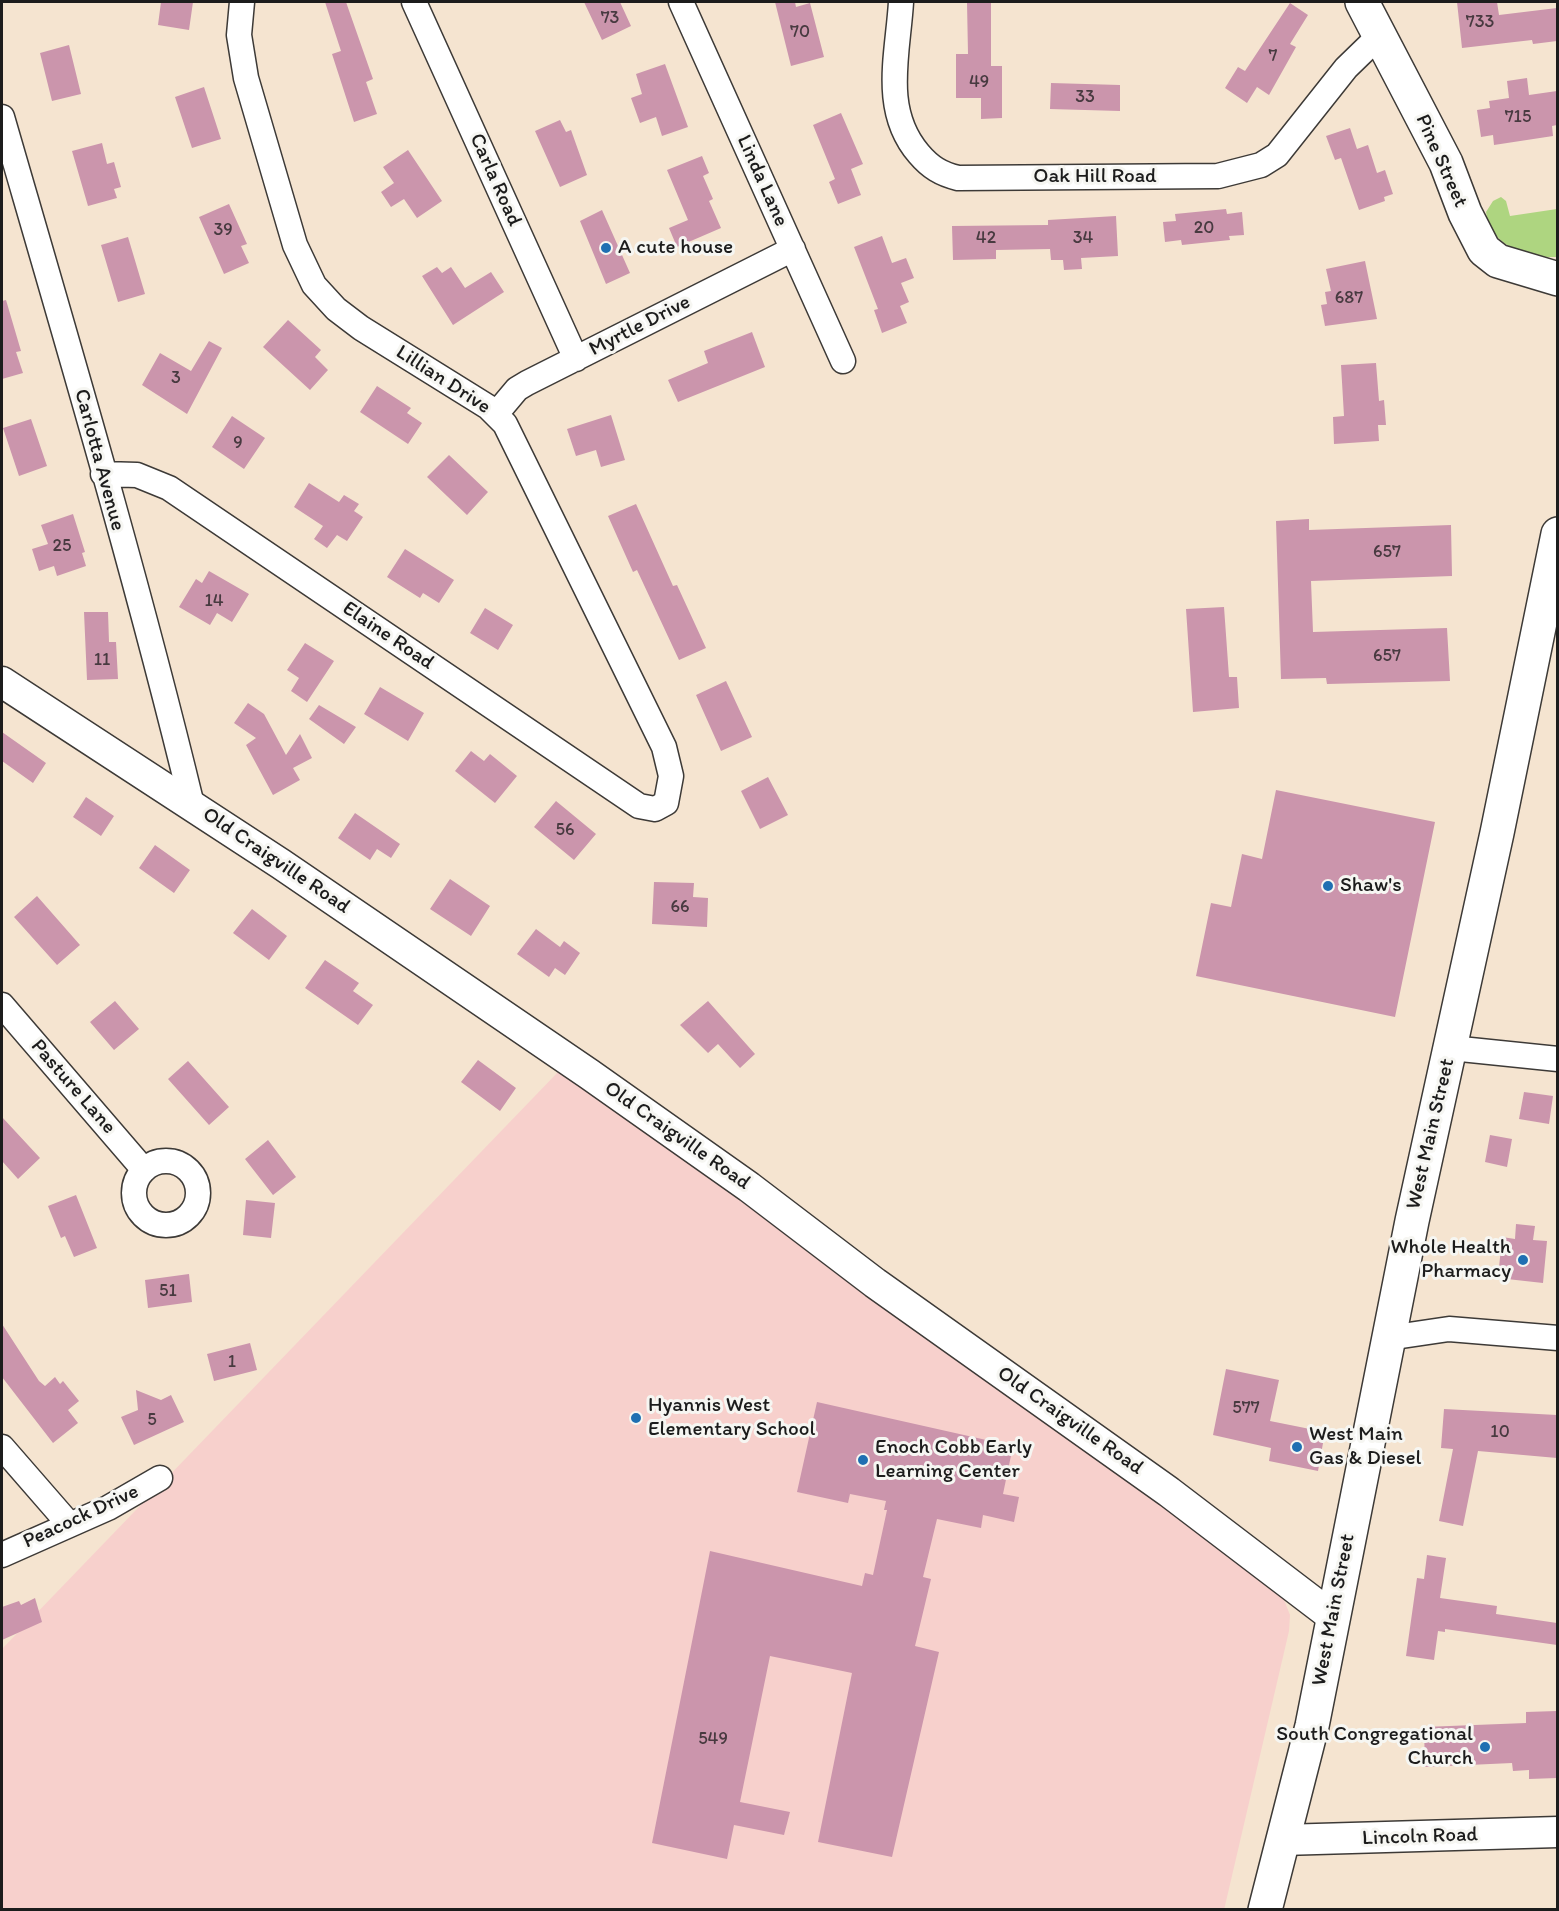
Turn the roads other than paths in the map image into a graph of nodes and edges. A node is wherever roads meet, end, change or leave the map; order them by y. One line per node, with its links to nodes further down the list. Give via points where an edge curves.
1 (242, 2): 12 (street, Lillian Drive, via 239,35 246,78 295,245 314,285 361,328)
2 (414, 2): 10 (street, Carla Road)
3 (681, 2): 8 (street, Linda Lane)
4 (901, 2): 6 (street, Oak Hill Road, via 893,86 899,121 923,160 945,175 958,178 1218,176 1261,165 1277,154 1346,68)
5 (1362, 2): 6 (main road, Pine Street)
6 (1380, 35): 9 (main road, Pine Street, via 1446,163 1484,250 1498,261)
7 (2, 117): 13 (street, Carlotta Avenue)
8 (793, 249): 10 (street, Myrtle Drive); 11 (street, Linda Lane)
9 (1557, 279)
10 (576, 358): 12 (street, Myrtle Drive, via 517,389)
11 (843, 361)
12 (496, 414): 16 (street, Lillian Drive, via 512,436 664,747 671,776)
13 (103, 474): 16 (street, Elaine Road, via 137,476 169,488 639,806 655,809); 17 (street, Carlotta Avenue)
14 (1557, 534): 19 (main road, West Main Street)
15 (2, 682): 17 (street, Old Craigville Road)
16 (666, 803)
17 (192, 806): 28 (street, Old Craigville Road, via 451,978 749,1187)
18 (2, 1005): 21 (street, Pasture Lane)
19 (1451, 1048): 20 (street); 22 (main road, West Main Street)
20 (1557, 1059)
21 (144, 1170)
22 (1388, 1338): 23 (street, via 1449,1329); 28 (main road, West Main Street)
23 (1557, 1338)
24 (2, 1447): 26 (street)
25 (160, 1478): 26 (street, Peacock Drive, via 108,1508)
26 (69, 1524): 27 (street, Peacock Drive)
27 (2, 1555)
28 (1333, 1617): 30 (main road, West Main Street, via 1312,1726)
29 (1557, 1832): 30 (street, Lincoln Road)
30 (1282, 1840): 31 (main road, West Main Street)
31 (1264, 1910)

